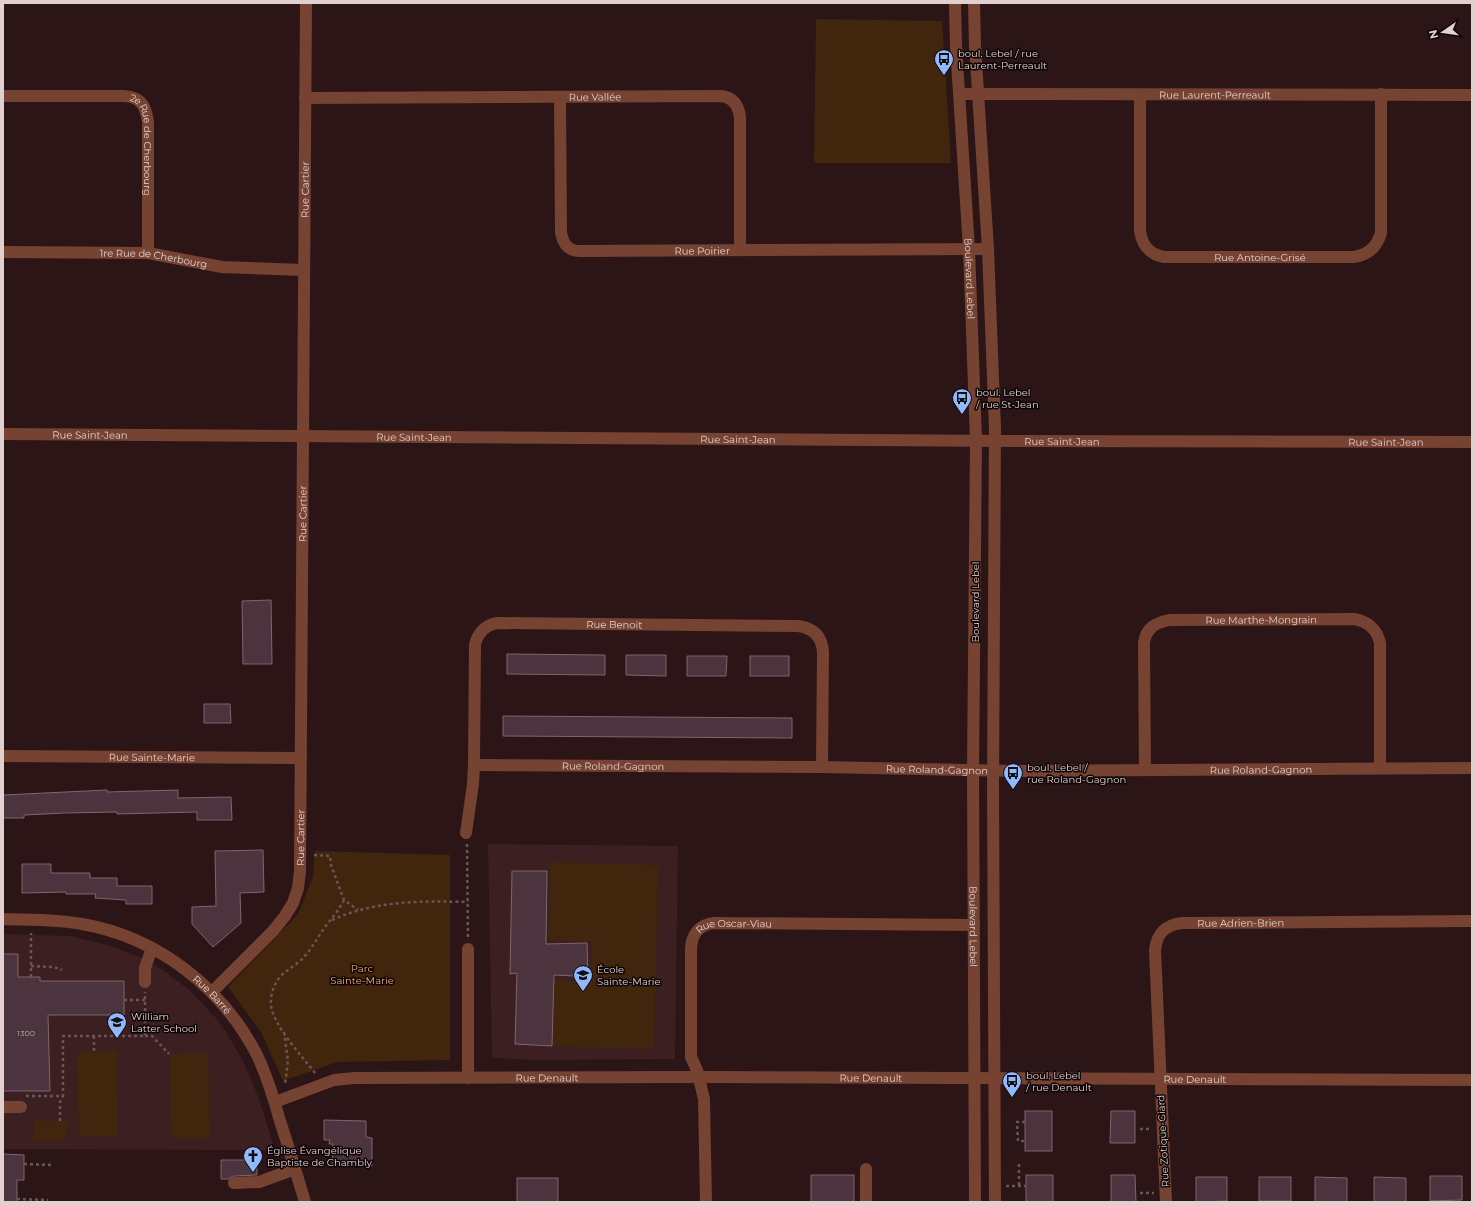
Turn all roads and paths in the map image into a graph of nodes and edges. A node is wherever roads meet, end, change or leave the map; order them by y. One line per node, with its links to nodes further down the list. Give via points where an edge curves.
1 (306, 3): 10 (street, Rue Cartier)
2 (955, 3): 4 (street, Boulevard Lebel)
3 (974, 3): 5 (street, Boulevard Lebel)
4 (959, 94): 5 (street, Rue Laurent-Perreault); 12 (street, Boulevard Lebel)
5 (978, 94): 6 (street, Rue Laurent-Perreault); 13 (street, Boulevard Lebel)
6 (1140, 94): 7 (street, Rue Laurent-Perreault); 7 (street, Rue Antoine-Grisé, via 1140,231 1143,244 1153,253 1164,257 1354,257 1372,250 1381,232)
7 (1381, 94): 8 (street, Rue Laurent-Perreault)
8 (1472, 95)
9 (3, 96): 16 (street, 2e Rue de Cherbourg, via 124,96 141,102 146,110 148,122)
10 (305, 98): 11 (street, Rue Vallée); 17 (street, Rue Cartier)
11 (560, 98): 14 (street, Rue Poirier, via 561,232 568,248 580,251); 14 (street, Rue Vallée, via 722,96 732,99 738,108 740,118)
12 (969, 249): 13 (street, Rue Poirier); 14 (street, Rue Poirier); 20 (street, Boulevard Lebel)
13 (988, 249): 21 (street, Boulevard Lebel)
14 (740, 250)
15 (3, 252): 16 (street, 1re Rue de Cherbourg)
16 (148, 253): 17 (street, 1re Rue de Cherbourg, via 222,267)
17 (304, 270): 19 (street, Rue Cartier)
18 (3, 434): 19 (street, Rue Saint-Jean)
19 (303, 436): 20 (street, Rue Saint-Jean); 24 (street, Rue Cartier)
20 (976, 440): 21 (street, Rue Saint-Jean); 29 (street, Boulevard Lebel)
21 (995, 440): 22 (street, Rue Saint-Jean); 30 (street, Boulevard Lebel)
22 (1472, 442)
23 (3, 756): 24 (street, Rue Sainte-Marie)
24 (301, 758): 48 (street, Rue Cartier, via 298,888 285,916 273,931)
25 (474, 764): 26 (street, Rue Roland-Gagnon); 26 (street, Rue Benoit, via 476,640 487,626 504,623 807,628 818,634 823,647); 32 (street, Rue Benoit)
26 (822, 767): 29 (street, Rue Roland-Gagnon)
27 (1380, 768): 28 (street, Rue Roland-Gagnon); 31 (street, Rue Roland-Gagnon); 31 (street, Rue Marthe-Mongrain, via 1379,637 1366,622 1354,618 1169,620 1156,624 1147,632 1144,643)
28 (1472, 768)
29 (973, 770): 30 (street, Rue Roland-Gagnon); 40 (street, Boulevard Lebel)
30 (993, 770): 31 (street, Rue Roland-Gagnon); 60 (street, Boulevard Lebel)
31 (1145, 770)
32 (466, 833): 35 (path)
33 (314, 855): 34 (path, via 330,856)
34 (344, 900): 36 (path); 38 (path)
35 (468, 902): 36 (path, via 404,902); 43 (path)
36 (358, 910): 38 (path)
37 (3, 919): 42 (street, Rue Barré, via 57,920 89,925 115,932)
38 (330, 921): 51 (path, via 305,957 276,982 271,1006)
39 (1472, 921): 61 (street, Rue Adrien-Brien, via 1182,923 1166,927 1156,942 1155,950)
40 (974, 925): 57 (street, Rue Oscar-Viau, via 704,925 694,935 691,950 691,1058); 59 (street, Boulevard Lebel)
41 (31, 933): 44 (path)
42 (152, 948): 47 (street, via 145,968); 48 (street, Rue Barré, via 188,971)
43 (468, 949): 58 (street)
44 (31, 966): 45 (path); 46 (path)
45 (62, 970)
46 (31, 977)
47 (145, 982): 50 (path)
48 (212, 992): 66 (street, Rue Barré, via 237,1023 253,1049)
49 (124, 1000): 50 (path)
50 (145, 1000): 53 (path)
51 (283, 1032): 56 (path); 63 (path, via 288,1061)
52 (94, 1036): 53 (path); 54 (path); 64 (path, via 62,1036)
53 (145, 1036): 55 (path, via 152,1036)
54 (94, 1052)
55 (169, 1054)
56 (315, 1073)
57 (699, 1077): 58 (street, Rue Denault); 59 (street, Rue Denault); 83 (street, Rue Oscar-Viau, via 704,1099)
58 (468, 1078): 66 (street, Rue Denault, via 334,1080)
59 (975, 1078): 60 (street, Rue Denault); 85 (street, Boulevard Lebel)
60 (995, 1079): 61 (street, Rue Denault); 86 (street, Boulevard Lebel)
61 (1161, 1080): 62 (street, Rue Denault); 87 (street, Rue Zotique-Giard)
62 (1472, 1080)
63 (286, 1083)
64 (63, 1096): 65 (path); 68 (path, via 60,1102)
65 (23, 1102): 67 (street)
66 (275, 1102): 74 (street, Rue Barré)
67 (3, 1107)
68 (60, 1121)
69 (1025, 1122): 70 (path, via 1017,1122 1017,1131 1018,1141)
70 (1025, 1141)
71 (24, 1164): 73 (path)
72 (1019, 1164): 78 (path)
73 (52, 1165)
74 (295, 1169): 76 (street, via 258,1182); 82 (street, Rue Barré)
75 (866, 1169): 84 (street)
76 (234, 1183)
77 (1006, 1186): 78 (path)
78 (1019, 1186): 79 (path)
79 (1026, 1186)
80 (17, 1199): 81 (path)
81 (48, 1200)
82 (305, 1202)
83 (706, 1202)
84 (866, 1202)
85 (975, 1202)
86 (995, 1202)
87 (1166, 1202)

